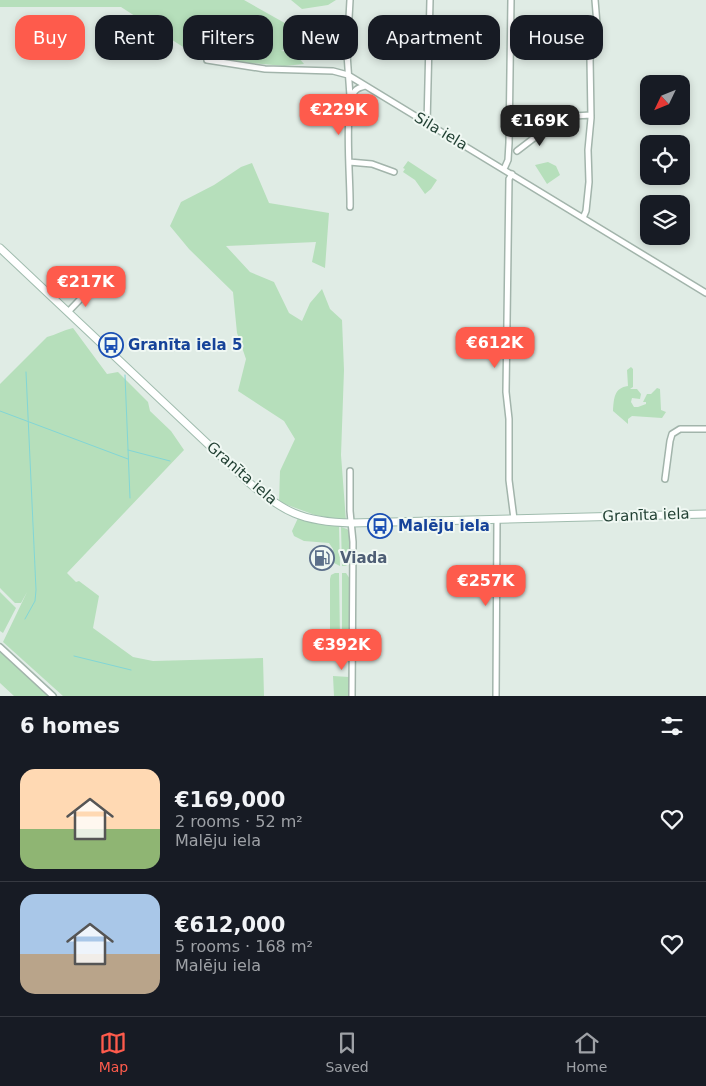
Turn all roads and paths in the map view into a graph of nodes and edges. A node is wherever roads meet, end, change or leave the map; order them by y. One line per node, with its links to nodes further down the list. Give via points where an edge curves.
1 (350, 0): 6 (street)
2 (430, 0): 10 (street)
3 (512, 0): 12 (street)
4 (595, 0): 9 (street, via 597,24 590,58)
5 (207, 60): 6 (street, Sila iela, via 265,69 333,71)
6 (348, 75): 7 (street, Sila iela); 8 (street)
7 (365, 86): 8 (street, via 354,92); 10 (street, Sila iela)
8 (351, 99): 14 (street)
9 (591, 115): 11 (street, via 574,116 556,129); 19 (street, via 589,182)
10 (427, 124): 15 (street, Sila iela)
11 (551, 125): 12 (street, via 539,112); 13 (street)
12 (510, 130): 15 (street, via 508,160)
13 (517, 151)
14 (349, 162): 16 (street, via 372,164); 18 (street)
15 (504, 169): 17 (street, Sila iela)
16 (394, 172)
17 (512, 174): 19 (street, Sila iela); 29 (street, via 509,179 507,228 506,392 509,480)
18 (350, 208)
19 (583, 218): 22 (street, Sila iela)
20 (0, 248): 23 (main road, Granīta iela)
21 (89, 290): 23 (street)
22 (706, 293)
23 (68, 312): 30 (main road, Granīta iela, via 267,498 312,519)
24 (706, 430): 26 (street, via 680,429 672,434)
25 (350, 471): 30 (street)
26 (665, 479)
27 (706, 514): 29 (main road, Granīta iela)
28 (497, 519): 29 (main road, Granīta iela); 30 (main road, Granīta iela); 34 (street)
29 (514, 519)
30 (352, 523): 33 (street)
31 (0, 647): 32 (street)
32 (53, 696)
33 (352, 696)
34 (496, 696)

